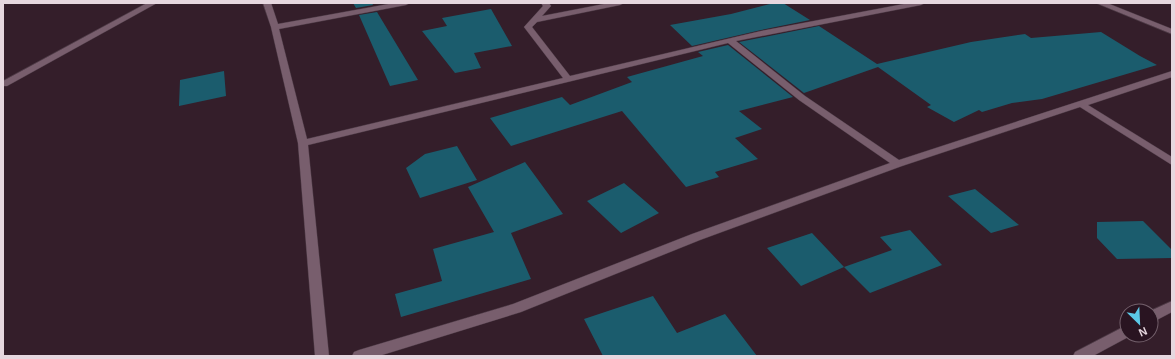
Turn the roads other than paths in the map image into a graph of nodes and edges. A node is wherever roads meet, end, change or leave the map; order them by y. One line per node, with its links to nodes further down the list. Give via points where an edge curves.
1 (154, 3): 14 (street)
2 (267, 3): 9 (street)
3 (406, 3): 9 (street)
4 (545, 3): 8 (street, via 547,6)
5 (620, 3): 8 (street)
6 (921, 3): 11 (street)
7 (1100, 3): 10 (street)
8 (534, 20): 13 (street, via 528,27)
9 (275, 27): 16 (street)
10 (1172, 32)
11 (729, 40): 13 (street); 18 (street, via 802,98)
12 (1172, 74): 15 (street)
13 (568, 79): 16 (street)
14 (4, 84)
15 (1081, 104): 17 (street); 18 (street)
16 (303, 143): 22 (street)
17 (1172, 162)
18 (898, 164): 23 (street, via 696,238 516,308)
19 (1172, 306): 20 (street)
20 (1159, 313)
21 (1119, 334): 24 (street)
22 (322, 356)
23 (359, 356)
24 (1080, 356)

